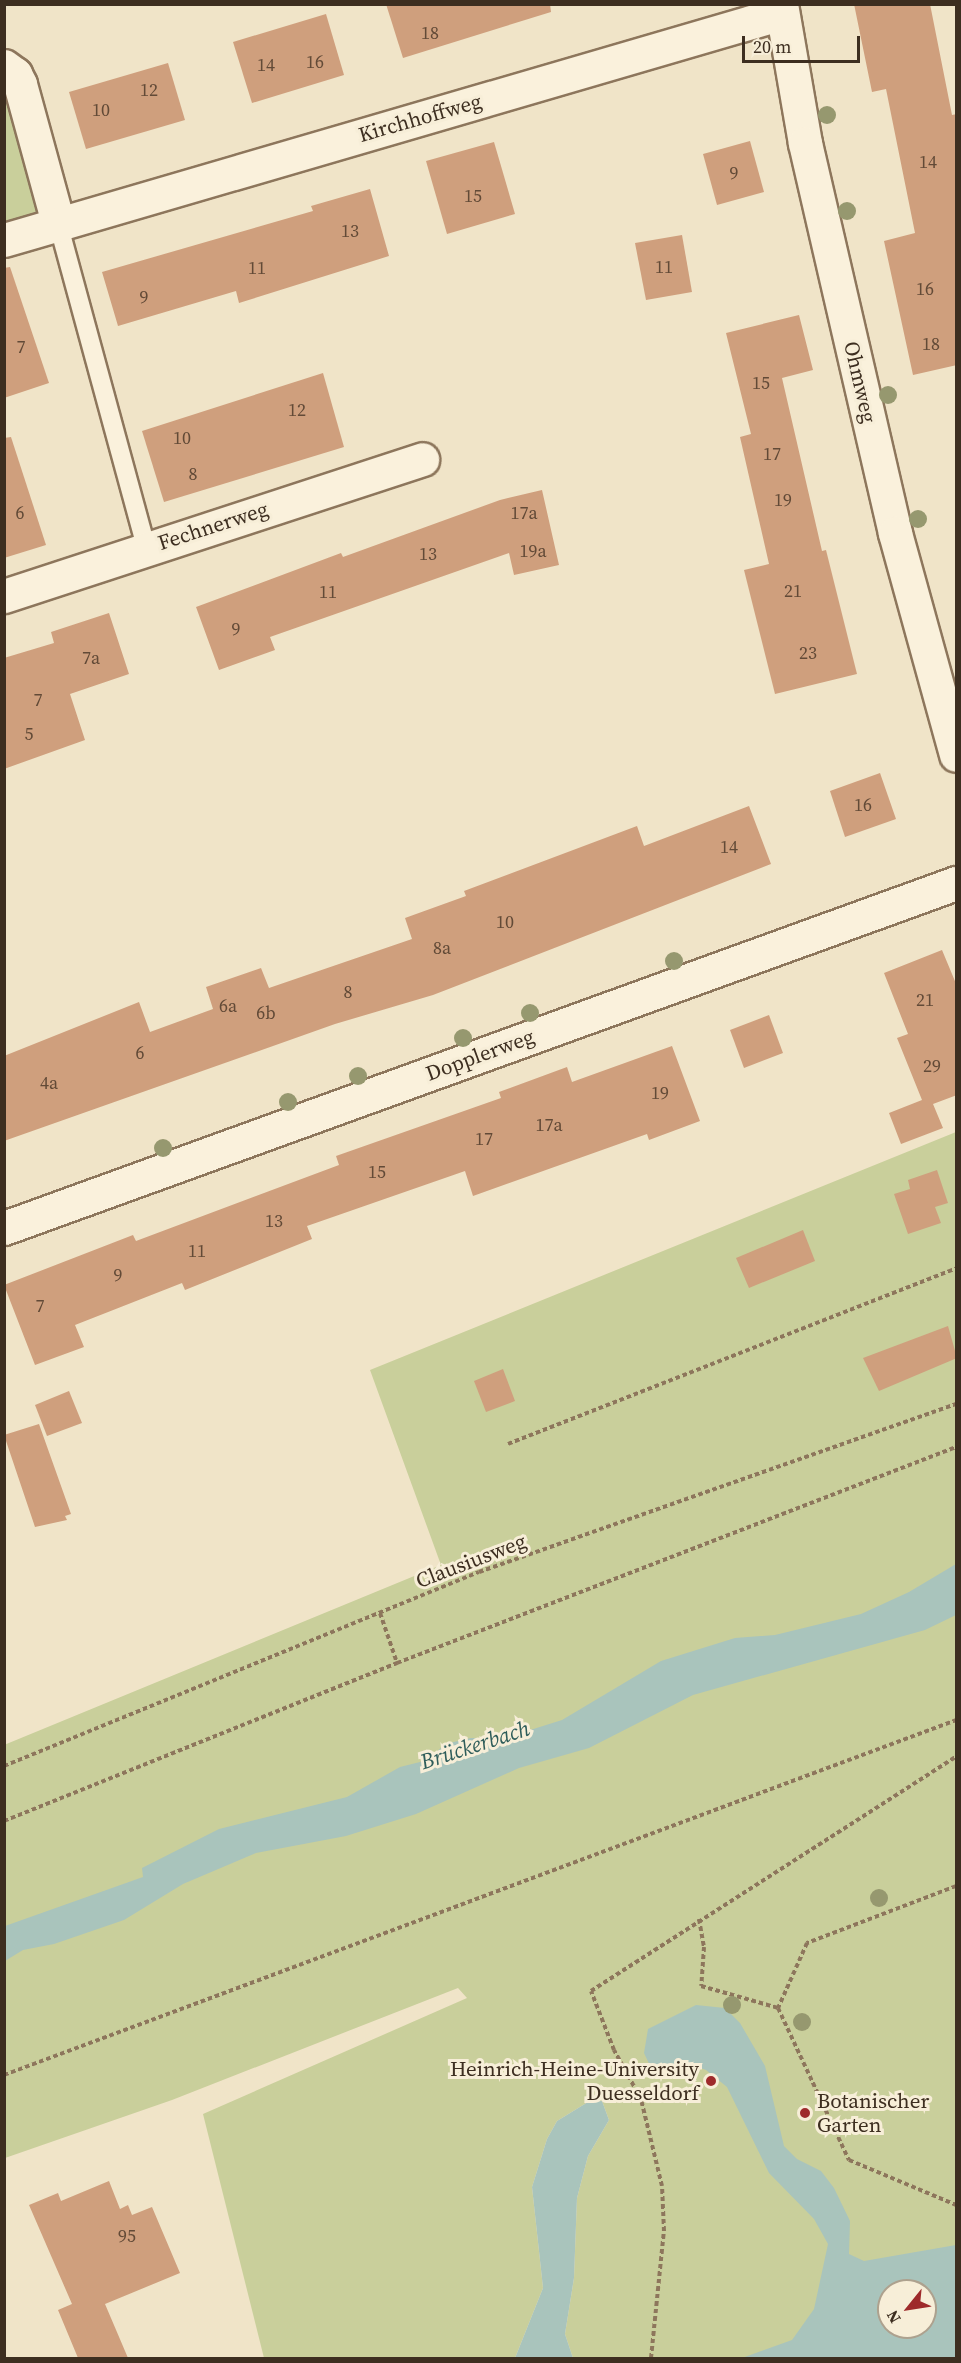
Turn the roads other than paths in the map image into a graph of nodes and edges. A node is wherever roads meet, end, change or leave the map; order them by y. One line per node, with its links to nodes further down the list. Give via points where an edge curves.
1 (782, 9): 3 (street, Kirchhoffweg); 8 (street, Ohmweg, via 805,143 895,533)
2 (4, 66): 3 (street, via 20,84)
3 (58, 223): 4 (street, Kirchhoffweg); 6 (lane)
4 (4, 240)
5 (422, 459): 6 (street, Fechnerweg)
6 (146, 548): 7 (street, Fechnerweg)
7 (4, 596)
8 (957, 755)
9 (957, 883): 10 (street, Dopplerweg)
10 (4, 1228)

